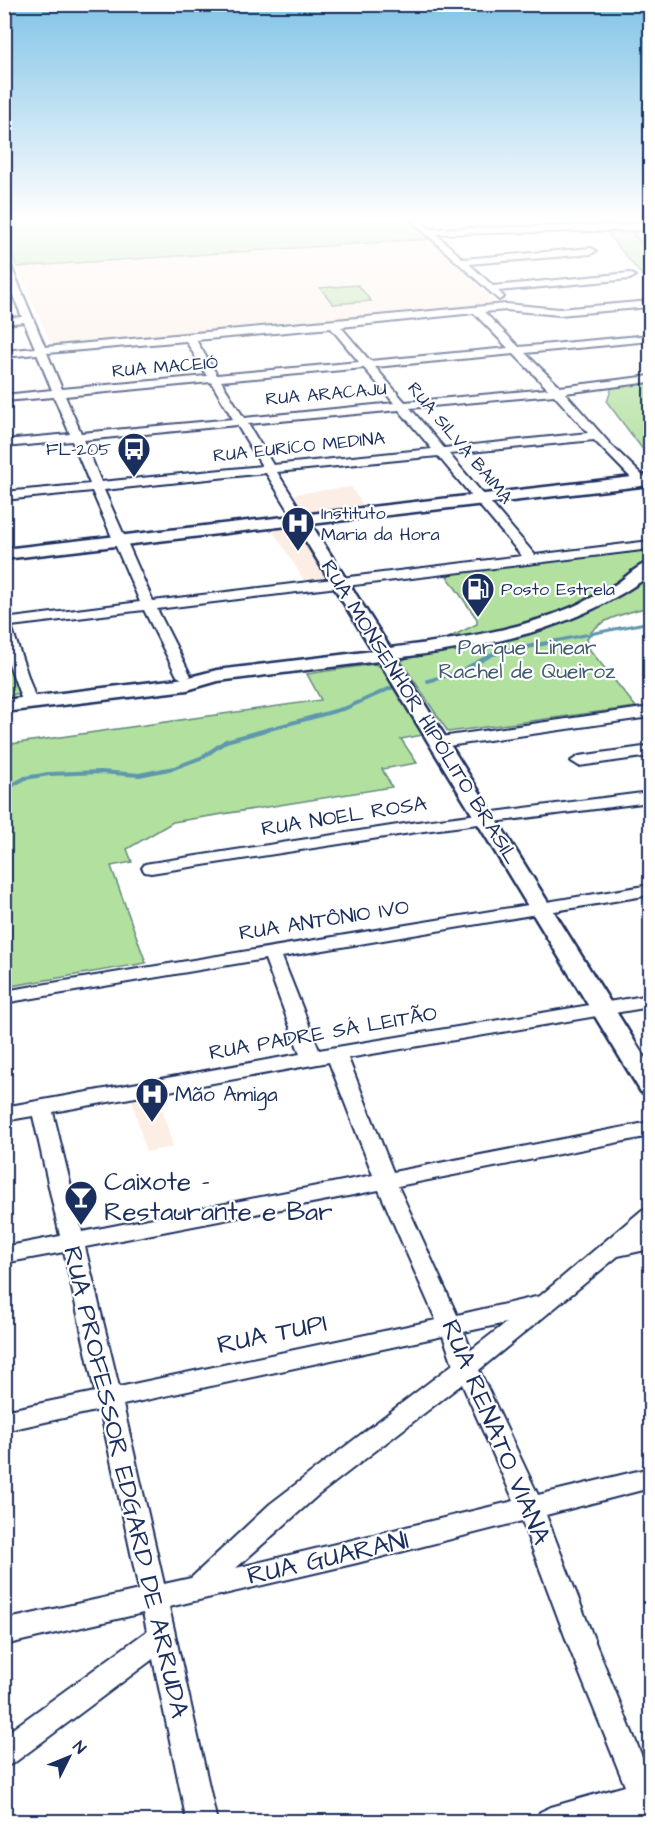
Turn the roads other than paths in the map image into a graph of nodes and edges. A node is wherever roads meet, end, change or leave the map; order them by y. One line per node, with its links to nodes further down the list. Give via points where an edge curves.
1 (22, 306): 5 (street)
2 (625, 306): 3 (street, via 559,312)
3 (506, 307): 4 (street)
4 (478, 312): 7 (street); 10 (street)
5 (29, 319): 6 (street); 11 (street)
6 (4, 321)
7 (334, 325): 8 (street); 13 (street, RUA SILVA BAIMA)
8 (189, 338): 11 (street); 14 (street, RUA MONSENHOR HIPÓLITO BRASIL)
9 (651, 338): 10 (street, RUA MACEIÓ)
10 (516, 350): 13 (street, RUA MACEIÓ); 16 (street)
11 (40, 351): 12 (street); 17 (street)
12 (4, 354)
13 (367, 364): 14 (street, RUA MACEIÓ); 19 (street, RUA SILVA BAIMA)
14 (213, 379): 17 (street, RUA MACEIÓ); 20 (street, RUA MONSENHOR HIPÓLITO BRASIL)
15 (651, 379): 16 (street, RUA ARACAJU)
16 (557, 391): 19 (street, RUA ARACAJU); 21 (street)
17 (57, 393): 18 (street, RUA MACEIÓ); 22 (street)
18 (4, 398)
19 (403, 405): 20 (street, RUA ARACAJU); 24 (street, RUA SILVA BAIMA)
20 (240, 420): 22 (street, RUA ARACAJU); 25 (street, RUA MONSENHOR HIPÓLITO BRASIL)
21 (597, 436): 24 (street, RUA EURÍCO MEDINA); 26 (street)
22 (77, 437): 23 (street, RUA ARACAJU); 27 (street)
23 (4, 444)
24 (441, 451): 25 (street, RUA EURÍCO MEDINA); 29 (street, RUA SILVA BAIMA)
25 (270, 468): 27 (street, RUA EURÍCO MEDINA); 30 (street, RUA MONSENHOR HIPÓLITO BRASIL)
26 (646, 481): 29 (main road)
27 (98, 486): 28 (street, RUA EURÍCO MEDINA); 31 (street)
28 (4, 496)
29 (481, 500): 30 (main road); 34 (street, RUA SILVA BAIMA)
30 (301, 520): 31 (main road); 36 (main road, RUA MONSENHOR HIPÓLITO BRASIL)
31 (119, 541): 33 (main road); 37 (street)
32 (651, 545): 34 (street)
33 (4, 554)
34 (531, 559): 36 (street)
35 (651, 567): 39 (main road, via 601,600 545,625 468,644)
36 (339, 581): 37 (street); 39 (main road, RUA MONSENHOR HIPÓLITO BRASIL)
37 (148, 606): 38 (street); 40 (street)
38 (4, 624): 43 (street)
39 (384, 655): 41 (main road); 46 (main road, RUA MONSENHOR HIPÓLITO BRASIL)
40 (184, 676): 41 (main road); 43 (main road)
41 (216, 676): 43 (main road, via 187,684)
42 (4, 699): 43 (main road)
43 (28, 700): 44 (main road)
44 (4, 706)
45 (651, 712): 46 (street)
46 (441, 742): 50 (main road, RUA MONSENHOR HIPÓLITO BRASIL)
47 (651, 751): 48 (street)
48 (579, 761)
49 (651, 796): 50 (street, RUA NOEL ROSA)
50 (485, 818): 51 (street, RUA NOEL ROSA); 53 (main road, RUA MONSENHOR HIPÓLITO BRASIL)
51 (151, 868)
52 (651, 890): 53 (street, RUA ANTÔNIO IVO)
53 (543, 907): 54 (street, RUA ANTÔNIO IVO); 57 (main road, RUA MONSENHOR HIPÓLITO BRASIL)
54 (271, 951): 55 (street, RUA ANTÔNIO IVO); 58 (street, RUA RENATO VIANA)
55 (4, 997)
56 (651, 1001): 57 (street, RUA PADRE SÁ LEITÃO)
57 (604, 1009): 58 (street, RUA PADRE SÁ LEITÃO); 59 (main road, RUA MONSENHOR HIPÓLITO BRASIL)
58 (324, 1056): 60 (street, RUA PADRE SÁ LEITÃO); 63 (street, RUA RENATO VIANA)
59 (651, 1086)
60 (42, 1107): 61 (street, RUA PADRE SÁ LEITÃO); 65 (street, RUA PROFESSOR EDGARD DE ARRUDA)
61 (4, 1114)
62 (651, 1129): 63 (street)
63 (386, 1182): 65 (street); 70 (street, RUA RENATO VIANA)
64 (651, 1216): 67 (street)
65 (71, 1242): 68 (street); 72 (street, RUA PROFESSOR EDGARD DE ARRUDA)
66 (651, 1242): 67 (street)
67 (612, 1250): 69 (street)
68 (4, 1255)
69 (551, 1302): 70 (street, RUA TUPI); 71 (street)
70 (450, 1325): 71 (street, RUA RENATO VIANA); 72 (street, RUA TUPI)
71 (466, 1367): 75 (street, RUA RENATO VIANA); 76 (street, via 324,1476)
72 (109, 1399): 73 (street, RUA TUPI); 77 (street, RUA PROFESSOR EDGARD DE ARRUDA)
73 (4, 1421)
74 (651, 1478): 75 (street, RUA GUARANI)
75 (530, 1507): 76 (street, RUA GUARANI); 81 (street, RUA RENATO VIANA, via 583,1647)
76 (199, 1588): 77 (street, RUA GUARANI)
77 (153, 1597): 78 (street, RUA GUARANI); 79 (street, RUA PROFESSOR EDGARD DE ARRUDA)
78 (4, 1633)
79 (161, 1637): 80 (street); 82 (street, RUA PROFESSOR EDGARD DE ARRUDA)
80 (4, 1753)
81 (648, 1800): 83 (street)
82 (202, 1821)
83 (551, 1821)

